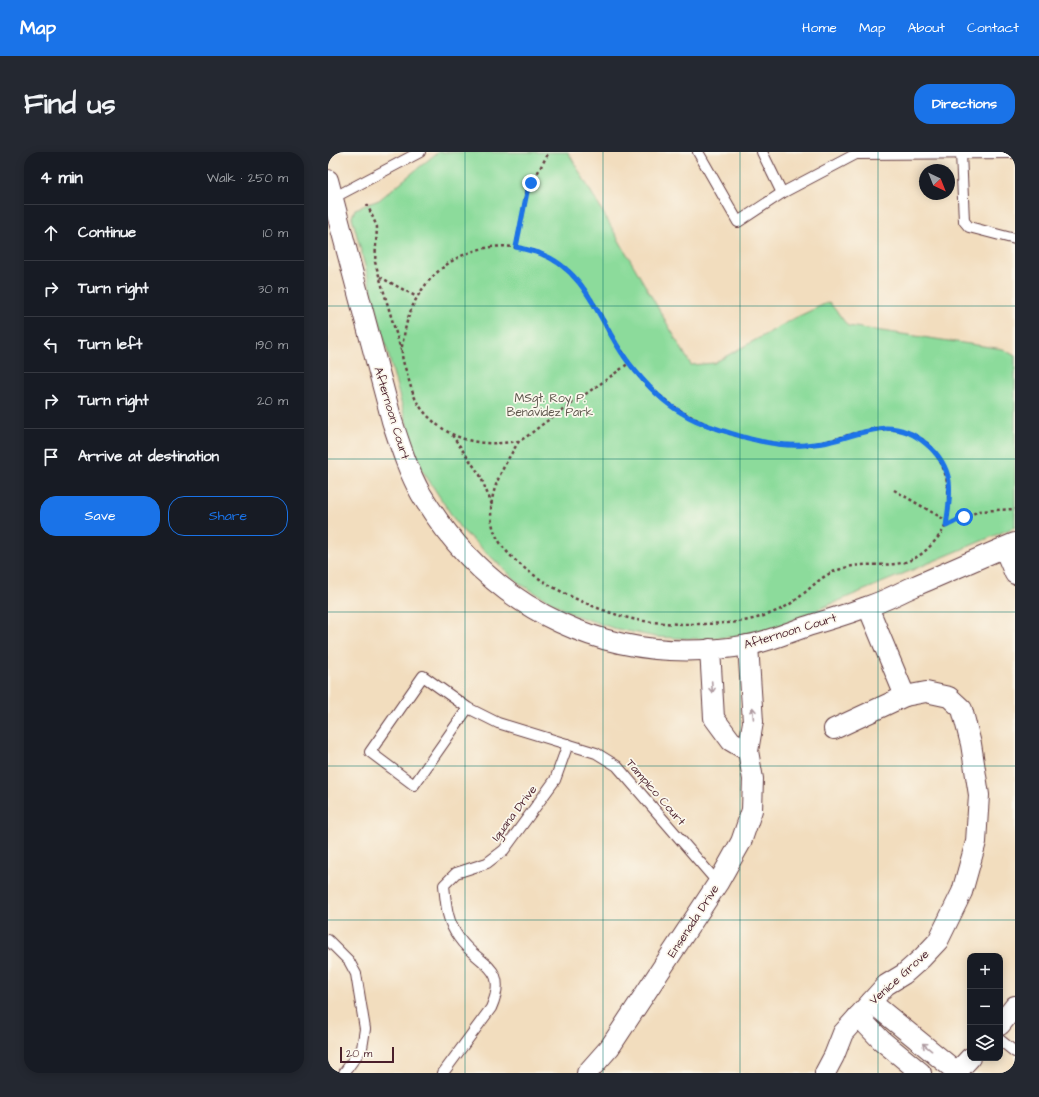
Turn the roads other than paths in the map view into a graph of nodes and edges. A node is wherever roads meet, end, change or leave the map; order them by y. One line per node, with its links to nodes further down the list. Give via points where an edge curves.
1 (420, 152): 6 (lane)
2 (698, 152): 7 (lane, via 738,222)
3 (762, 152): 7 (lane)
4 (961, 153): 5 (lane); 7 (lane, via 856,154); 8 (lane, via 964,221 969,227)
5 (1015, 153)
6 (330, 192): 13 (street, Afternoon Court, via 404,458 421,493 466,554 531,609 562,625 632,647 672,651)
7 (782, 193)
8 (1015, 240)
9 (1009, 545): 10 (street); 11 (street, Afternoon Court)
10 (1015, 574)
11 (868, 607): 12 (street, Afternoon Court); 14 (street)
12 (748, 645): 13 (street, Afternoon Court); 18 (street, Ensenada Drive, one-way to 12, via 754,722)
13 (710, 648): 18 (street, one-way to 18, via 714,718 731,741)
14 (905, 696): 16 (street, Venice Grove); 22 (street, Venice Grove, via 926,692 949,697 962,709 971,744 979,795 976,842 962,892 938,941 904,974 886,985)
15 (468, 708): 15 (lane, Tampico Court, via 423,676 370,752 414,785); 17 (lane, Tampico Court, via 498,723)
16 (834, 729)
17 (568, 744): 19 (lane, Tampico Court, via 596,753 617,766); 28 (lane, Iguana Drive, via 555,780 504,850 487,863 456,872 444,886 447,915 459,939 491,969 498,982 491,1008)
18 (748, 751): 19 (street, Ensenada Drive, via 753,779 752,810 741,842)
19 (718, 883): 29 (street, Ensenada Drive, via 610,1047)
20 (328, 940): 27 (lane, via 349,961 356,974 365,1029 362,1048)
21 (1015, 1006): 23 (street)
22 (864, 1009): 26 (street, one-way to 22); 30 (street, Venice Grove, via 843,1033); 31 (street, via 881,1040)
23 (1003, 1021)
24 (1003, 1042): 25 (lane)
25 (1015, 1052)
26 (961, 1068)
27 (344, 1073)
28 (444, 1073)
29 (587, 1073)
30 (825, 1073)
31 (921, 1073)

